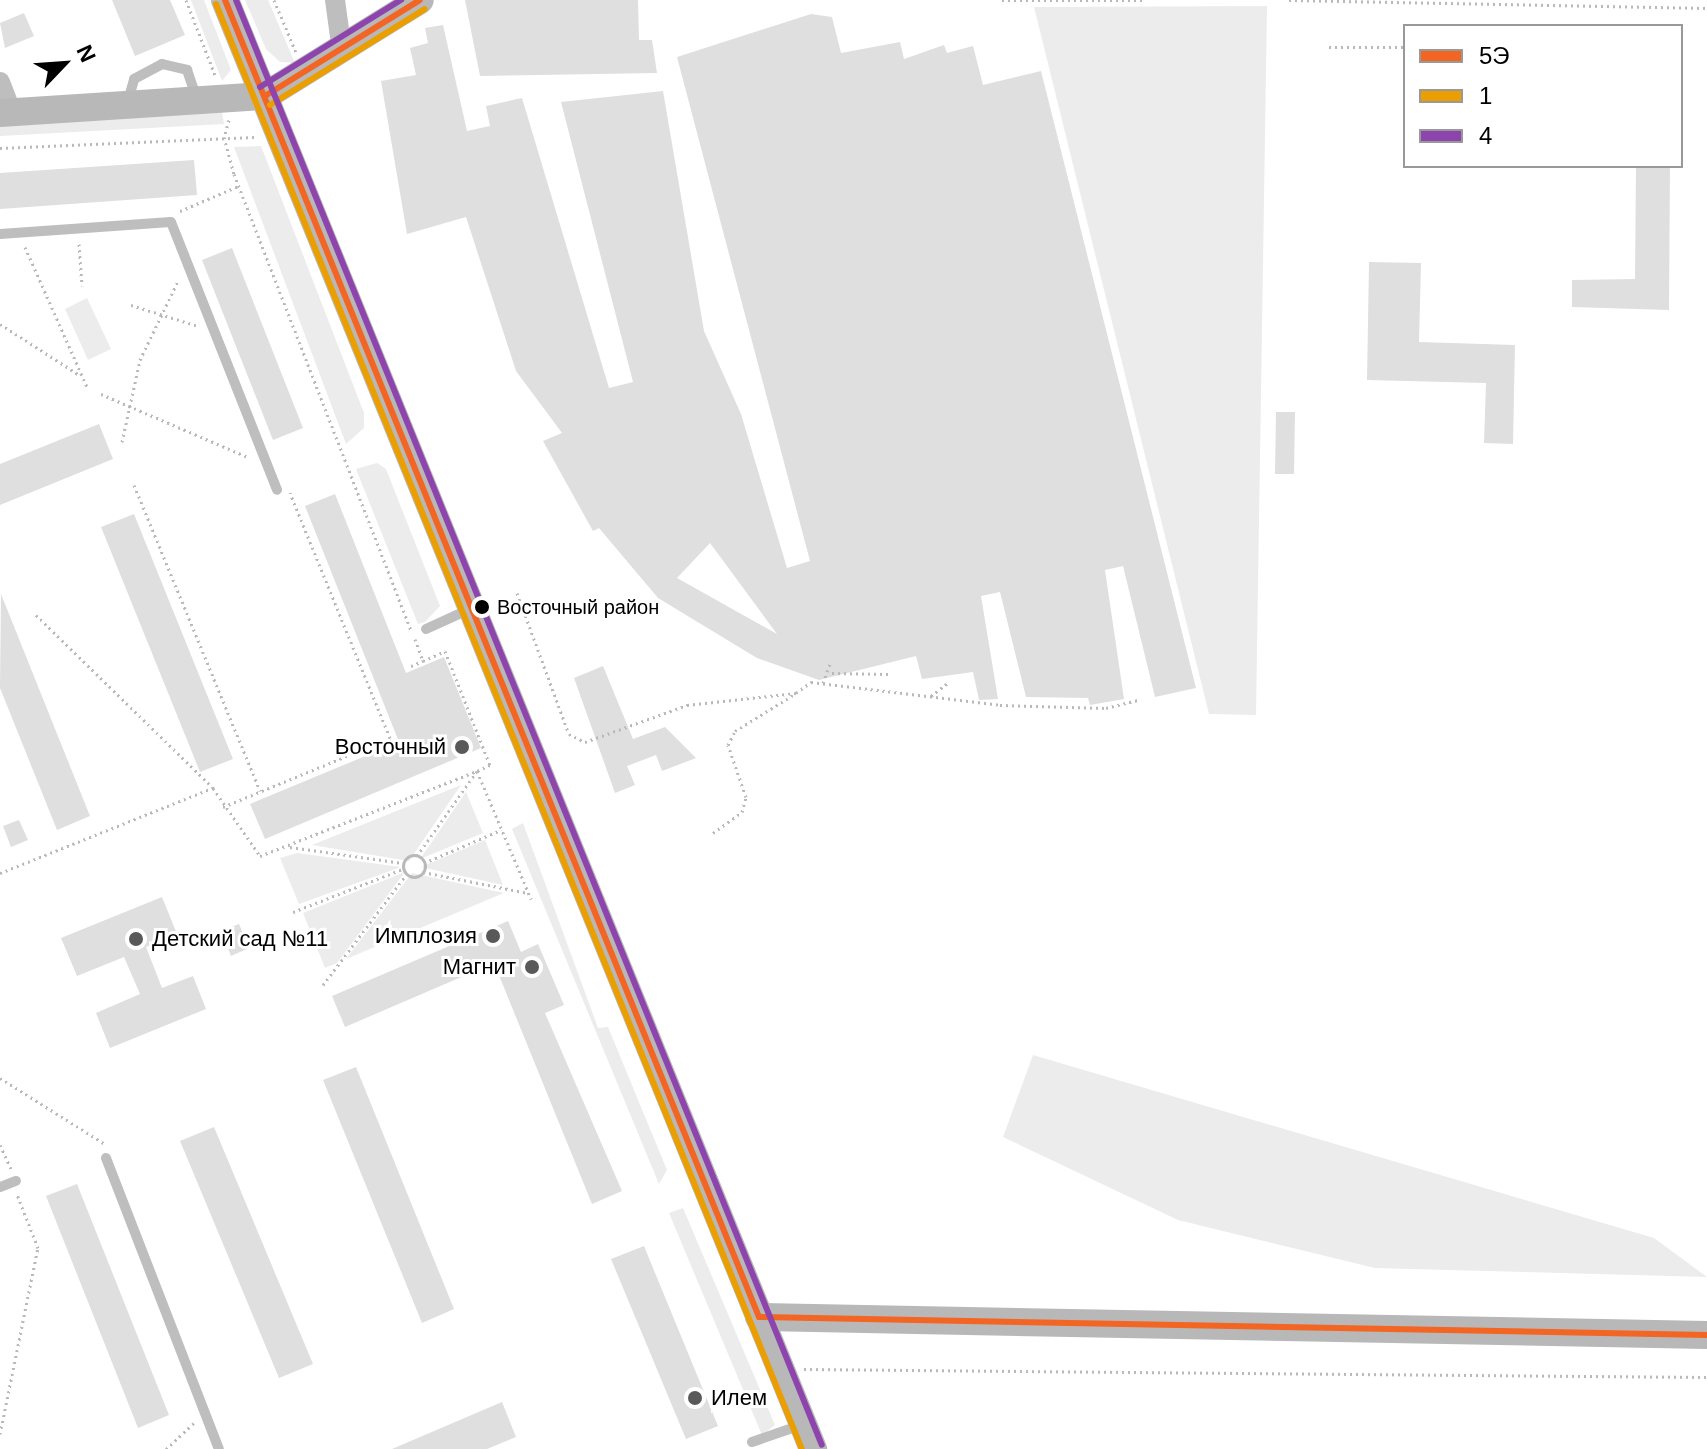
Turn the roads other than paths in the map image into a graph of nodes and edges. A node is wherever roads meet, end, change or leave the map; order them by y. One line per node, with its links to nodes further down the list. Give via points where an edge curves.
1 (225, 0): 6 (main road)
2 (335, 0): 4 (street)
3 (420, 0): 4 (main road)
4 (342, 51): 6 (main road)
5 (0, 82): 9 (street)
6 (265, 96): 7 (main road); 12 (main road)
7 (198, 102): 8 (main road); 8 (lane, via 187,70 162,64 134,79)
8 (127, 106): 9 (main road)
9 (6, 113)
10 (0, 234): 11 (lane, via 171,222 269,470)
11 (282, 488)
12 (472, 608): 13 (lane); 17 (main road)
13 (426, 629)
14 (106, 1158): 21 (lane)
15 (16, 1181): 16 (lane)
16 (0, 1187)
17 (759, 1317): 18 (main road); 19 (main road)
18 (1707, 1335)
19 (808, 1436): 20 (lane)
20 (752, 1442)
21 (219, 1449)

